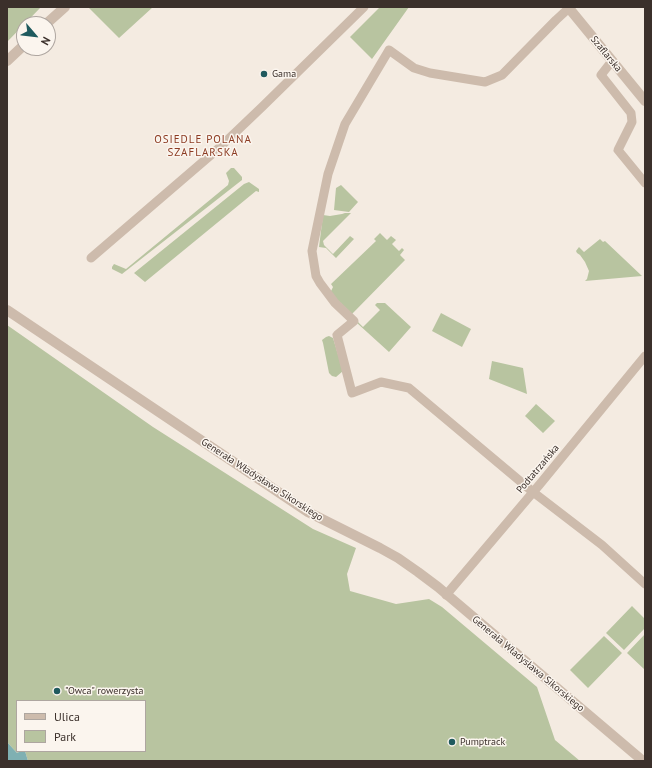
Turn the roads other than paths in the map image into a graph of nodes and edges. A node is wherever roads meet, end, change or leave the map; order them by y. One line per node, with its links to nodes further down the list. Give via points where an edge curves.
1 (65, 7): 4 (street)
2 (364, 7): 10 (street, via 222,145)
3 (568, 8): 7 (street, Szaflarska); 13 (street, via 502,75 485,82 414,68 389,50 345,124 328,174 312,251 316,276 320,283 354,322 337,335 352,393 381,382 409,388)
4 (55, 16)
5 (16, 53): 6 (street)
6 (7, 61)
7 (612, 61): 8 (street, Szaflarska); 9 (street, via 601,75 631,113 632,122 618,150)
8 (645, 101)
9 (645, 183)
10 (91, 258)
11 (7, 310): 15 (street, Generała Władysława Sikorskiego, via 302,508 398,558)
12 (645, 356): 13 (street, Podtatrzańska)
13 (534, 492): 14 (street, via 602,545); 15 (street, Podtatrzańska)
14 (645, 584)
15 (446, 595): 16 (street, Generała Władysława Sikorskiego)
16 (643, 761)

